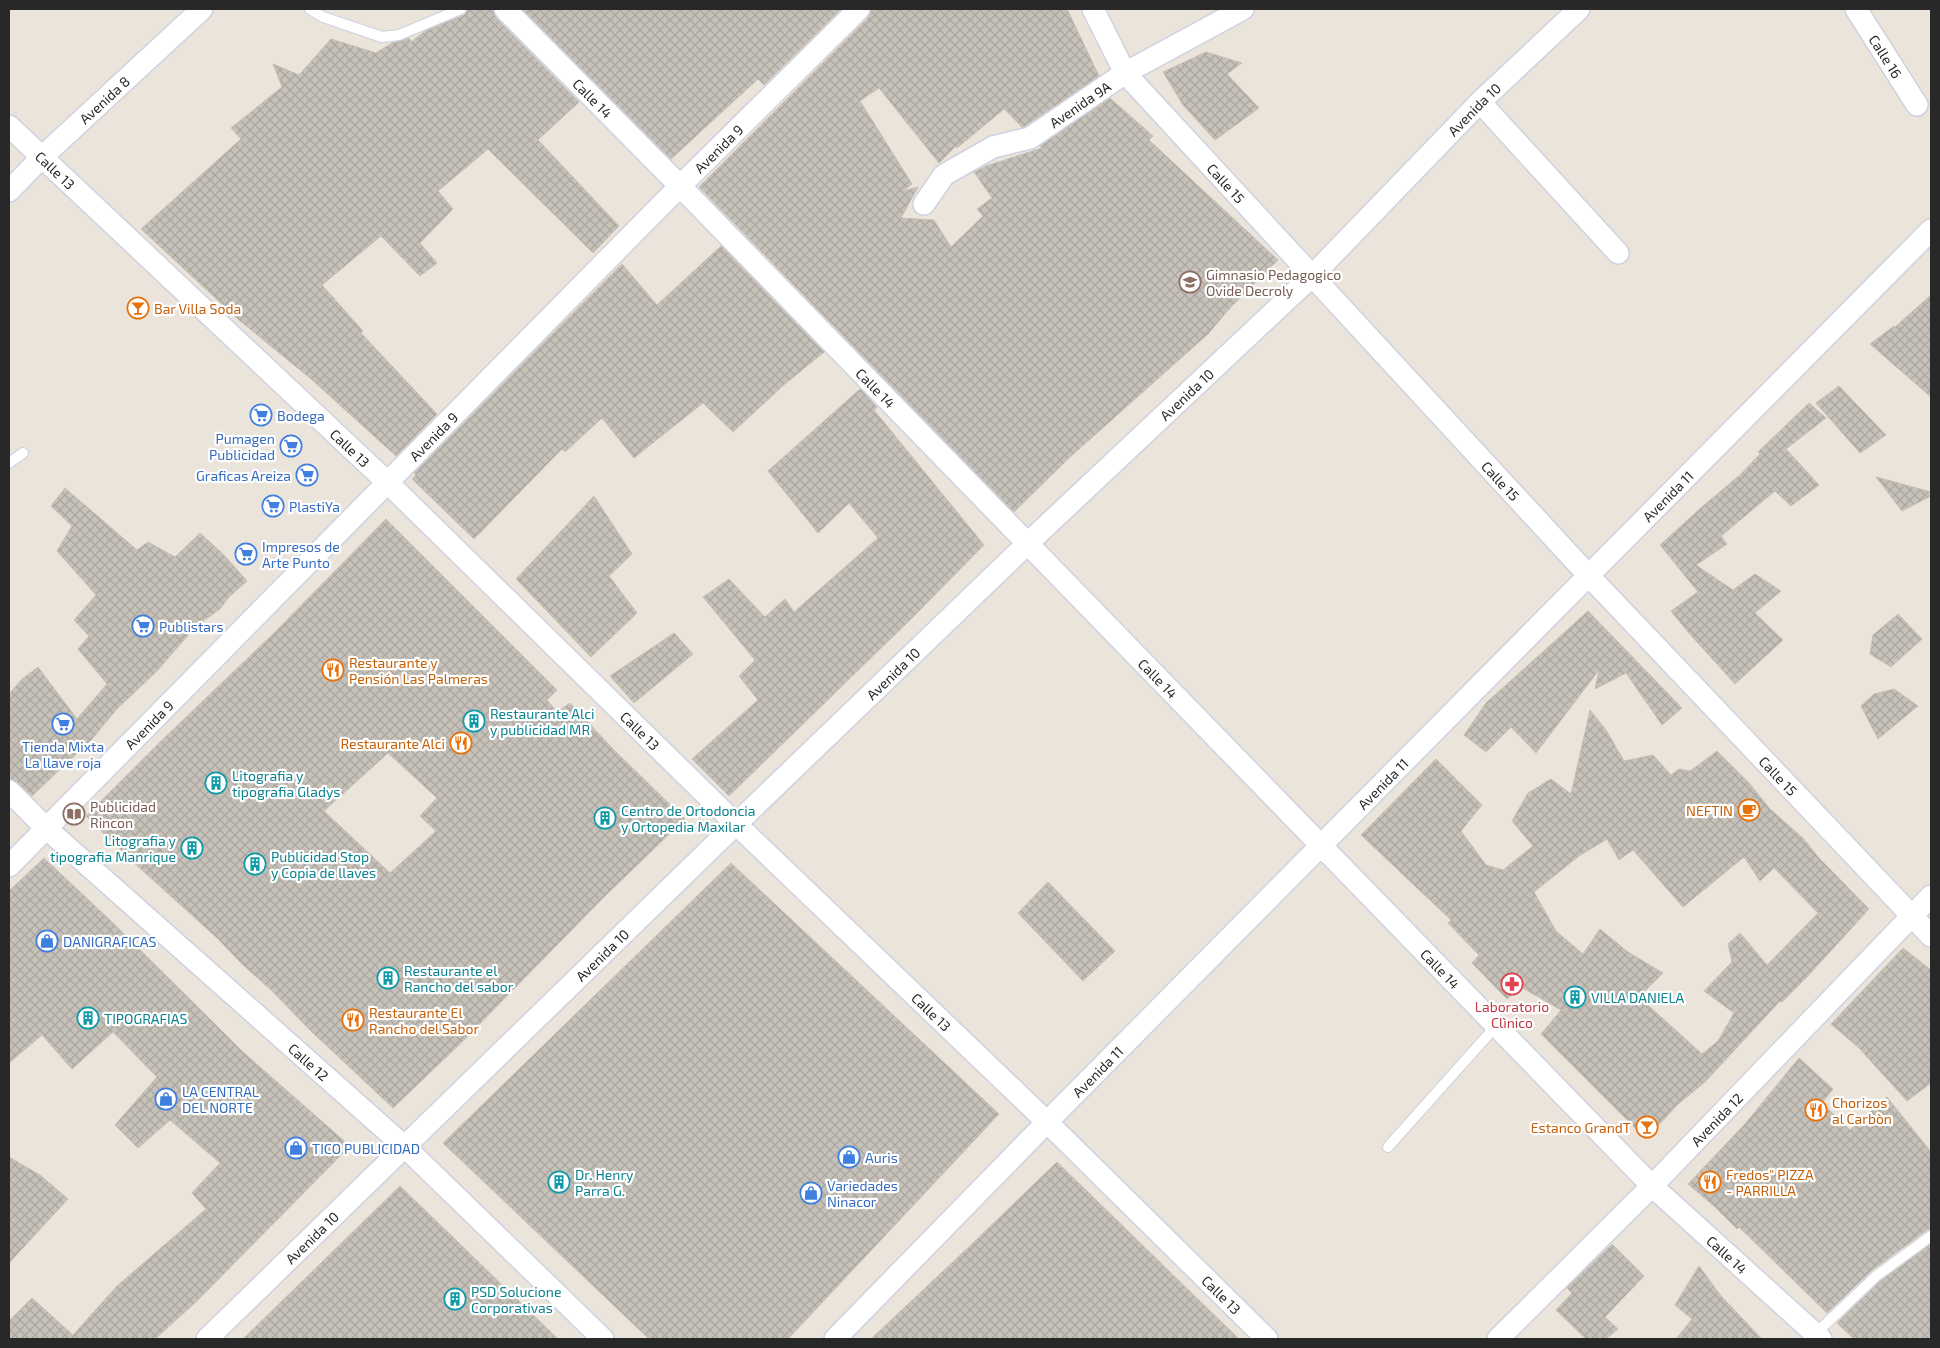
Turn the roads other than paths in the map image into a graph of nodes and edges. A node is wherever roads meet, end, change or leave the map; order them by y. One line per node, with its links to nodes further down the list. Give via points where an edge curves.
1 (202, 9): 14 (street, Avenida 8)
2 (310, 9): 3 (lane, via 323,17 382,36 398,36)
3 (461, 9)
4 (505, 9): 15 (street, Calle 14)
5 (858, 9): 15 (street, Avenida 9)
6 (1093, 9): 10 (street, Calle 15)
7 (1243, 9): 10 (street, Avenida 9A)
8 (1579, 9): 11 (street, Avenida 10)
9 (1856, 9): 12 (street, Calle 16)
10 (1125, 73): 17 (street, Avenida 9A, via 1030,138 993,147 944,175); 20 (street, Calle 15)
11 (1480, 102): 19 (street); 20 (street, Avenida 10)
12 (1917, 105)
13 (9, 126): 14 (street, Calle 13)
14 (41, 158): 16 (street, Avenida 8); 23 (street, Calle 13)
15 (680, 186): 23 (street, Avenida 9); 24 (street, Calle 14)
16 (9, 191)
17 (924, 204)
18 (1931, 230): 25 (street, Avenida 11)
19 (1618, 253)
20 (1312, 276): 24 (street, Avenida 10); 25 (street, Calle 15)
21 (23, 452): 22 (lane)
22 (9, 463)
23 (387, 482): 27 (street, Calle 13); 28 (street, Avenida 9)
24 (1027, 544): 27 (street, Avenida 10); 29 (street, Calle 14)
25 (1589, 576): 29 (street, Avenida 11); 32 (street, Calle 15)
26 (9, 791): 28 (street, Calle 12)
27 (736, 824): 35 (street, Calle 13); 36 (street, Avenida 10)
28 (47, 829): 30 (street, Avenida 9); 36 (street, Calle 12)
29 (1321, 846): 34 (street, Calle 14); 35 (street, Avenida 11)
30 (9, 866)
31 (1931, 896): 32 (street, Avenida 12)
32 (1911, 916): 33 (street, Calle 15); 38 (street, Avenida 12)
33 (1931, 936)
34 (1496, 1026): 37 (lane); 38 (street, Calle 14)
35 (1047, 1122): 43 (street, Avenida 11); 44 (street, Calle 13)
36 (405, 1147): 41 (street, Avenida 10); 42 (street, Calle 12)
37 (1388, 1147)
38 (1652, 1186): 40 (street, Calle 14); 45 (street, Avenida 12)
39 (1931, 1236): 40 (lane, via 1876,1277)
40 (1818, 1336)
41 (207, 1339)
42 (603, 1339)
43 (835, 1339)
44 (1267, 1339)
45 (1498, 1339)

